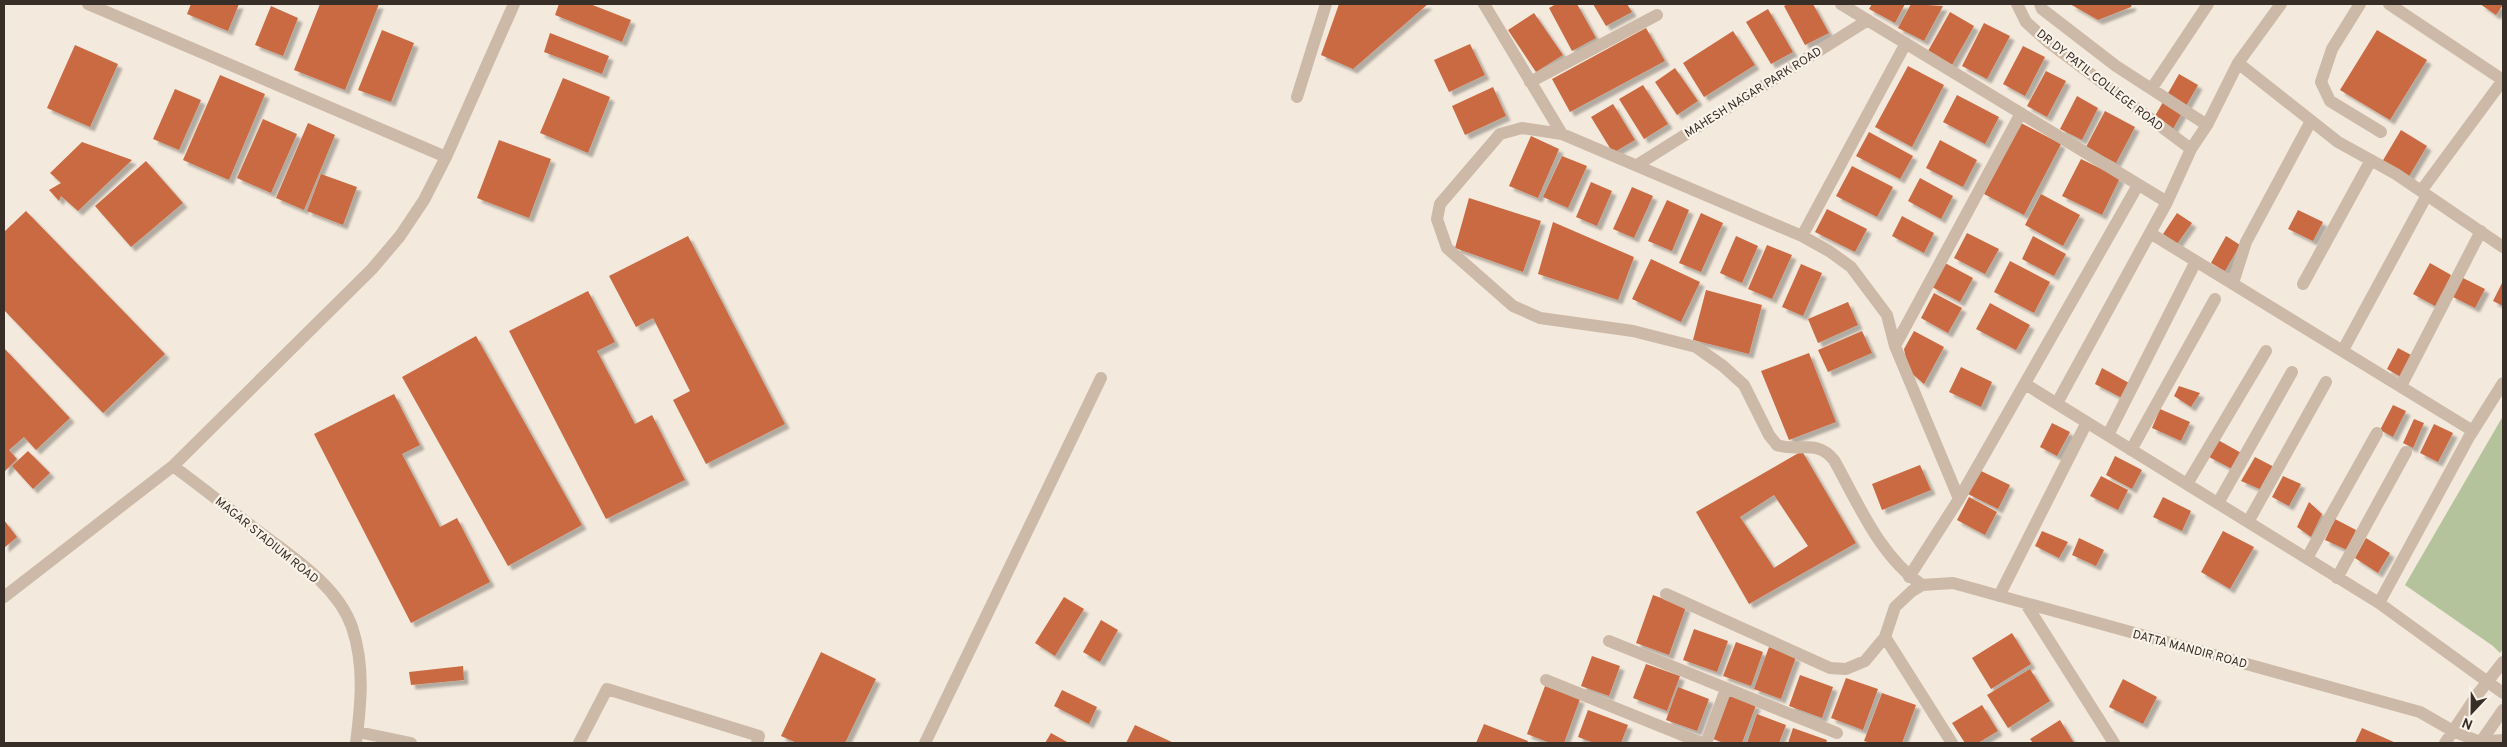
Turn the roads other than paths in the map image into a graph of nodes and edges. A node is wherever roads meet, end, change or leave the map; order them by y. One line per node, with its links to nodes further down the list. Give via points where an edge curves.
1 (88, 4): 25 (street)
2 (514, 4): 25 (street)
3 (1326, 4): 18 (street)
4 (1484, 4): 16 (street)
5 (1841, 4): 13 (street)
6 (2017, 4): 24 (street, DR DY PATIL COLLEGE ROAD, via 2026,22 2048,42)
7 (2040, 4): 17 (street, DR DY PATIL COLLEGE ROAD, via 2077,38)
8 (2208, 4): 17 (street)
9 (2281, 4): 15 (street)
10 (2360, 4): 22 (street, via 2332,49 2322,82 2330,101)
11 (2389, 4): 29 (street, via 2503,80)
12 (1657, 15): 16 (street)
13 (1868, 20): 14 (street); 27 (street, MAHESH NAGAR PARK ROAD)
14 (1906, 44): 19 (street); 33 (street)
15 (2238, 63): 20 (street); 21 (street)
16 (1530, 82): 23 (street)
17 (2152, 88): 21 (street, DR DY PATIL COLLEGE ROAD)
18 (1297, 97)
19 (2021, 113): 28 (street); 39 (street)
20 (2310, 121): 26 (street, via 2338,142); 36 (street, via 2246,242)
21 (2208, 125): 24 (street)
22 (2381, 132)
23 (1562, 134): 27 (street); 61 (street, via 1522,128 1500,134 1440,204 1437,220 1447,248 1513,306 1540,318 1633,331 1696,346 1744,385 1777,445 1791,448 1812,446 1827,451 1878,539)
24 (2191, 149): 30 (street)
25 (446, 157): 55 (street, via 424,200 372,269)
26 (2371, 160): 29 (street); 37 (street)
27 (1637, 165): 33 (street)
28 (2138, 185): 30 (street); 46 (street)
29 (2424, 193): 31 (street); 40 (street)
30 (2166, 202): 32 (street)
31 (2481, 231): 34 (street); 47 (street)
32 (2150, 233): 35 (street); 48 (street)
33 (1802, 236): 39 (street, via 1851,267 1887,315)
34 (2503, 246)
35 (2196, 261): 36 (street); 52 (street)
36 (2233, 283): 40 (street)
37 (2303, 284)
38 (2215, 299): 53 (street)
39 (1895, 346): 57 (street)
40 (2342, 350): 47 (street)
41 (2266, 351): 56 (street)
42 (2292, 372): 58 (street)
43 (1101, 378): 84 (street)
44 (2326, 382): 59 (street)
45 (2503, 383): 50 (street)
46 (2025, 384): 48 (street); 57 (street)
47 (2401, 386): 50 (street)
48 (2056, 403): 49 (street)
49 (2087, 422): 52 (street); 65 (street)
50 (2473, 431): 67 (street)
51 (2377, 433): 60 (street)
52 (2108, 435): 53 (street)
53 (2131, 450): 56 (street)
54 (2406, 452): 62 (street)
55 (173, 466): 66 (street); 79 (street, MAGAR STADIUM ROAD, via 307,569 334,596 351,625 359,656 362,693)
56 (2187, 484): 58 (street)
57 (1959, 498): 61 (street)
58 (2218, 503): 59 (street)
59 (2248, 522): 60 (street)
60 (2307, 558): 62 (street)
61 (1909, 577): 63 (street)
62 (2338, 578): 67 (street)
63 (1922, 585): 65 (street, DATTA MANDIR ROAD, via 1953,584); 69 (street, via 1895,607)
64 (1666, 594): 69 (street, via 1830,668 1846,669 1865,661)
65 (1999, 596): 68 (street, DATTA MANDIR ROAD)
66 (4, 597)
67 (2379, 603): 73 (street)
68 (2026, 604): 77 (street, DATTA MANDIR ROAD, via 2420,712); 87 (street)
69 (1885, 637): 86 (street)
70 (1609, 641): 74 (street)
71 (2503, 662): 73 (street)
72 (1546, 680): 85 (street)
73 (2488, 681): 75 (street); 77 (street)
74 (1726, 689): 78 (street); 85 (street)
75 (2503, 693)
76 (2503, 710): 89 (street)
77 (2453, 731): 88 (street); 89 (street, DATTA MANDIR ROAD)
78 (1837, 733)
79 (357, 737): 81 (street)
80 (2503, 740): 89 (street)
81 (411, 743)
82 (579, 743): 83 (street, via 607,689 760,736)
83 (757, 743)
84 (925, 743)
85 (1704, 743)
86 (1952, 743)
87 (2114, 743)
88 (2445, 743)
89 (2480, 743)

